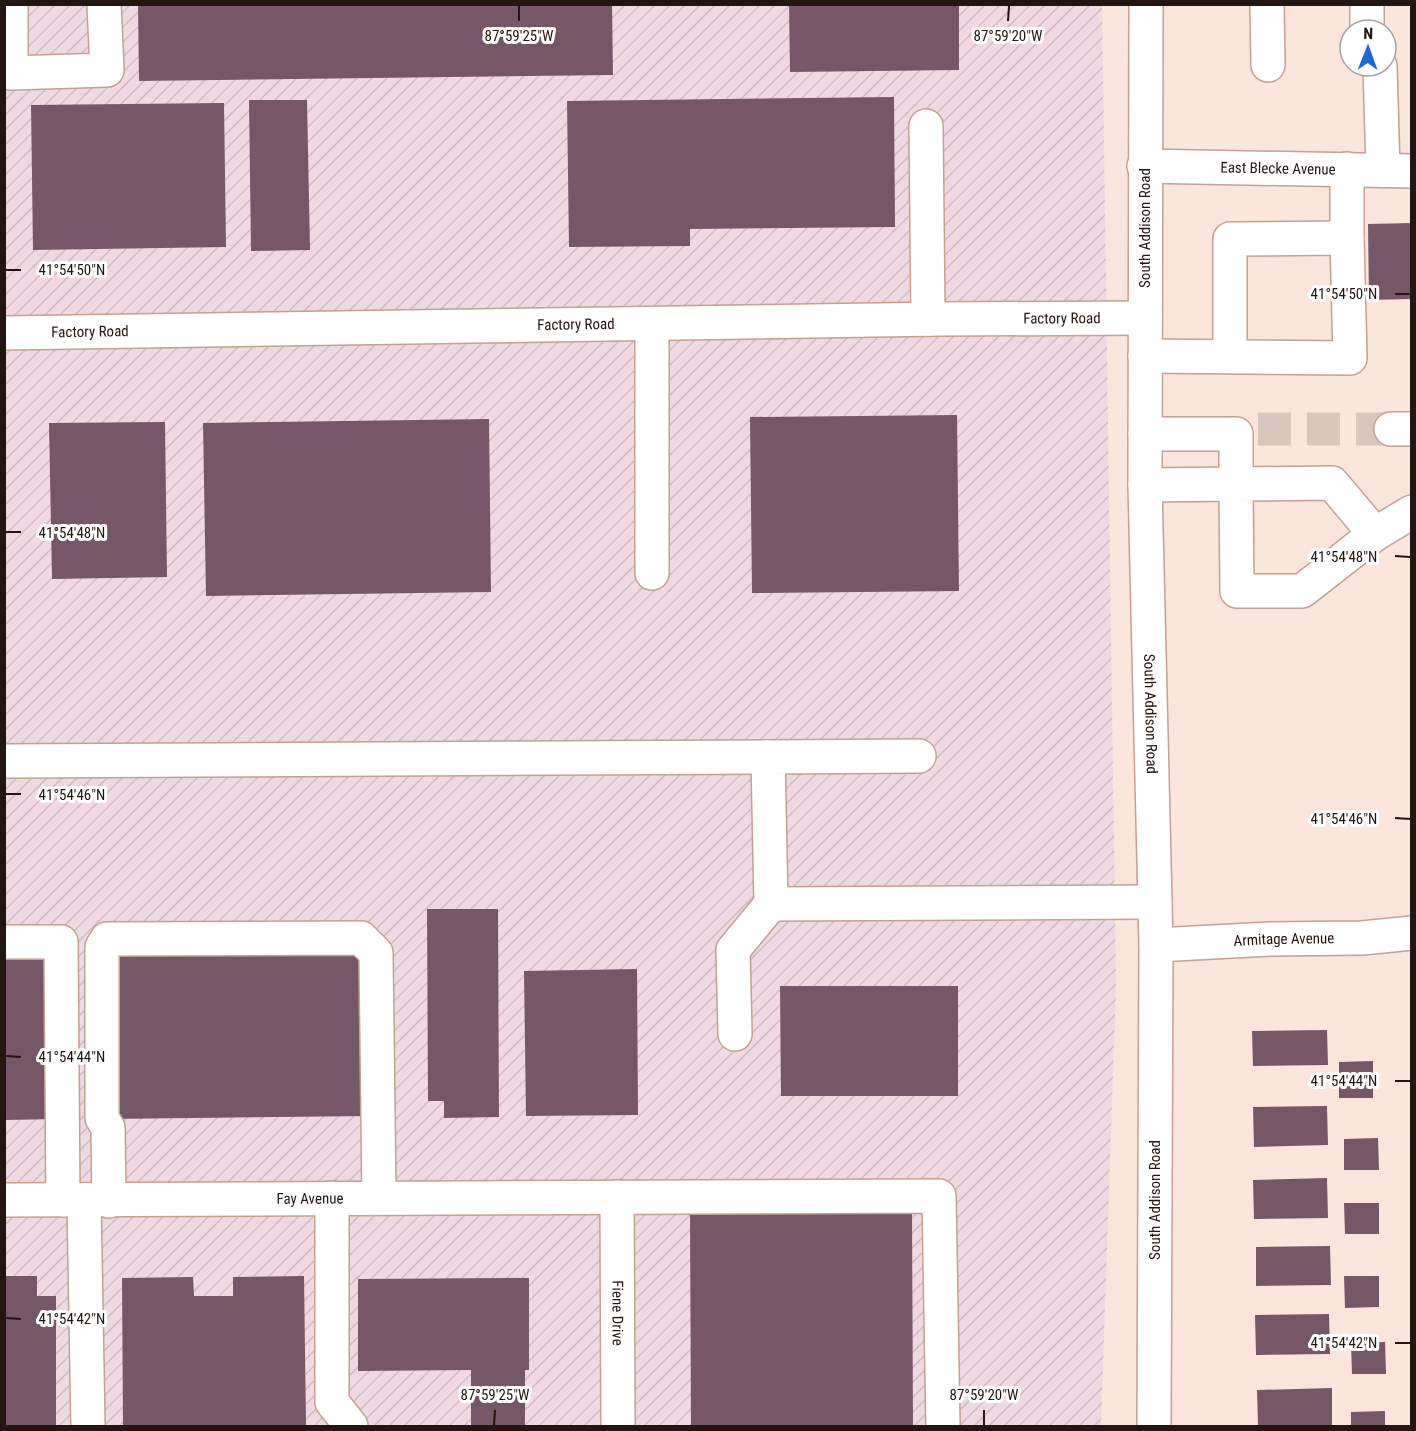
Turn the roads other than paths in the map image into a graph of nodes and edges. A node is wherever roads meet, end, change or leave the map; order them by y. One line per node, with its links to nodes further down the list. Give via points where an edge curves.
1 (11, 4): 7 (street)
2 (104, 4): 7 (street, via 107,70)
3 (1146, 4): 9 (street, South Addison Road)
4 (1267, 4): 5 (street)
5 (1268, 65)
6 (1382, 78): 11 (street)
7 (8, 86)
8 (926, 126): 14 (street)
9 (1144, 166): 10 (street, East Blecke Avenue); 13 (street, South Addison Road)
10 (1347, 169): 11 (street, East Blecke Avenue); 12 (street)
11 (1397, 171)
12 (1347, 238): 18 (street, via 1230,239); 18 (street, via 1350,358)
13 (1145, 318): 14 (street, Factory Road); 17 (street, South Addison Road)
14 (928, 320): 15 (street, Factory Road)
15 (652, 324): 16 (street, Factory Road); 24 (street)
16 (4, 333)
17 (1145, 356): 18 (street); 19 (street, South Addison Road)
18 (1230, 357)
19 (1145, 434): 20 (street, via 1247,431); 21 (street, South Addison Road)
20 (1236, 484): 21 (street); 23 (street, via 1332,483); 23 (street, via 1237,591 1302,591)
21 (1145, 485): 28 (street, South Addison Road)
22 (1412, 512): 23 (street)
23 (1375, 534)
24 (652, 573)
25 (919, 756): 26 (street)
26 (768, 757): 27 (street); 29 (street)
27 (4, 761)
28 (1155, 902): 29 (street); 32 (street, South Addison Road)
29 (771, 904): 33 (street, via 733,950)
30 (1412, 933): 32 (street, Armitage Avenue)
31 (4, 942): 38 (street, via 61,942)
32 (1156, 945): 39 (street, South Addison Road)
33 (735, 1034)
34 (617, 1197): 36 (street, Fay Avenue); 42 (street, Fiene Drive); 43 (street, Fay Avenue, via 939,1196)
35 (332, 1198): 36 (street, Fay Avenue); 38 (street, Fay Avenue); 41 (street, via 332,1402)
36 (380, 1198): 38 (street, via 376,953 362,938 107,939 102,947 102,1118 108,1128)
37 (4, 1200): 38 (street, Fay Avenue)
38 (85, 1201): 40 (street)
39 (1158, 1425)
40 (88, 1426)
41 (351, 1426)
42 (618, 1426)
43 (943, 1426)

